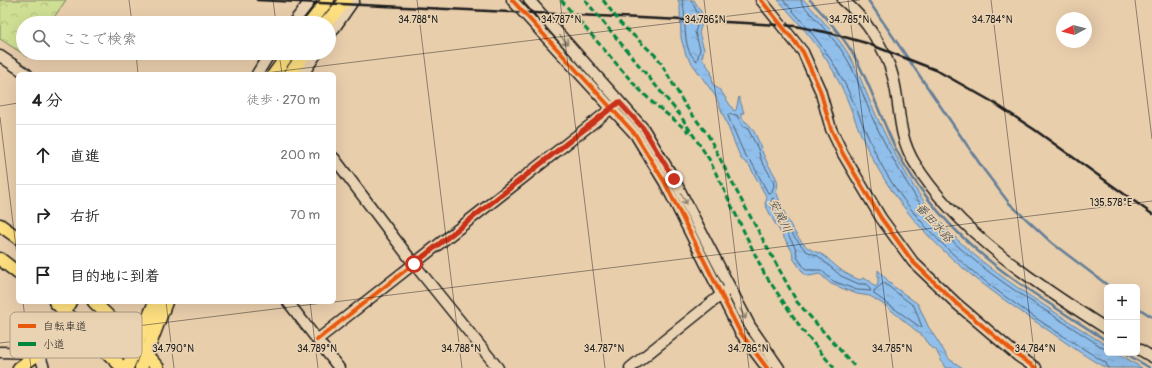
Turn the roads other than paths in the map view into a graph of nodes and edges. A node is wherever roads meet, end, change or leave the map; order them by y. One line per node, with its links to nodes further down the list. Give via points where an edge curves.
1 (311, 0): 9 (street)
2 (328, 0): 10 (main road)
3 (346, 0): 11 (main road)
4 (354, 0): 12 (street)
5 (512, 0): 23 (street)
6 (529, 0): 23 (street, one-way to 23)
7 (761, 0): 61 (street, via 803,52 820,90 831,129 843,154 881,218 913,262 957,304 1018,356)
8 (842, 0): 37 (street, via 869,26 882,51 893,77 904,141 914,162 946,205 988,246)
9 (298, 16)
10 (315, 16)
11 (332, 16)
12 (336, 26)
13 (0, 56): 18 (street)
14 (266, 60): 19 (street)
15 (284, 60): 20 (main road)
16 (300, 60): 21 (main road)
17 (312, 60): 22 (street)
18 (24, 72)
19 (258, 72)
20 (275, 72)
21 (291, 72)
22 (304, 72)
23 (616, 105): 28 (street); 30 (street, one-way to 30, via 643,128 674,179); 31 (street, via 665,183)
24 (336, 161): 28 (street)
25 (0, 225): 26 (main road)
26 (16, 237)
27 (0, 259): 29 (main road)
28 (414, 264): 39 (street); 57 (street)
29 (16, 271)
30 (729, 289): 31 (street); 60 (street, one-way to 60, via 750,326)
31 (721, 295): 58 (street); 59 (street, via 740,332)
32 (96, 304): 36 (main road)
33 (154, 304): 38 (main road)
34 (165, 304): 44 (main road)
35 (290, 304): 39 (street)
36 (104, 312)
37 (1104, 327)
38 (142, 331)
39 (317, 340): 56 (street)
40 (142, 350): 44 (main road)
41 (1140, 350): 45 (street)
42 (0, 352): 43 (street)
43 (10, 352)
44 (146, 354): 54 (main road); 55 (main road)
45 (1152, 357)
46 (33, 358): 50 (main road)
47 (41, 358): 51 (street)
48 (113, 358): 52 (main road)
49 (130, 358): 53 (main road)
50 (20, 368)
51 (44, 368)
52 (123, 368)
53 (126, 368)
54 (141, 368)
55 (158, 368)
56 (339, 368)
57 (498, 368)
58 (630, 368)
59 (767, 368)
60 (779, 368)
61 (1036, 368)

